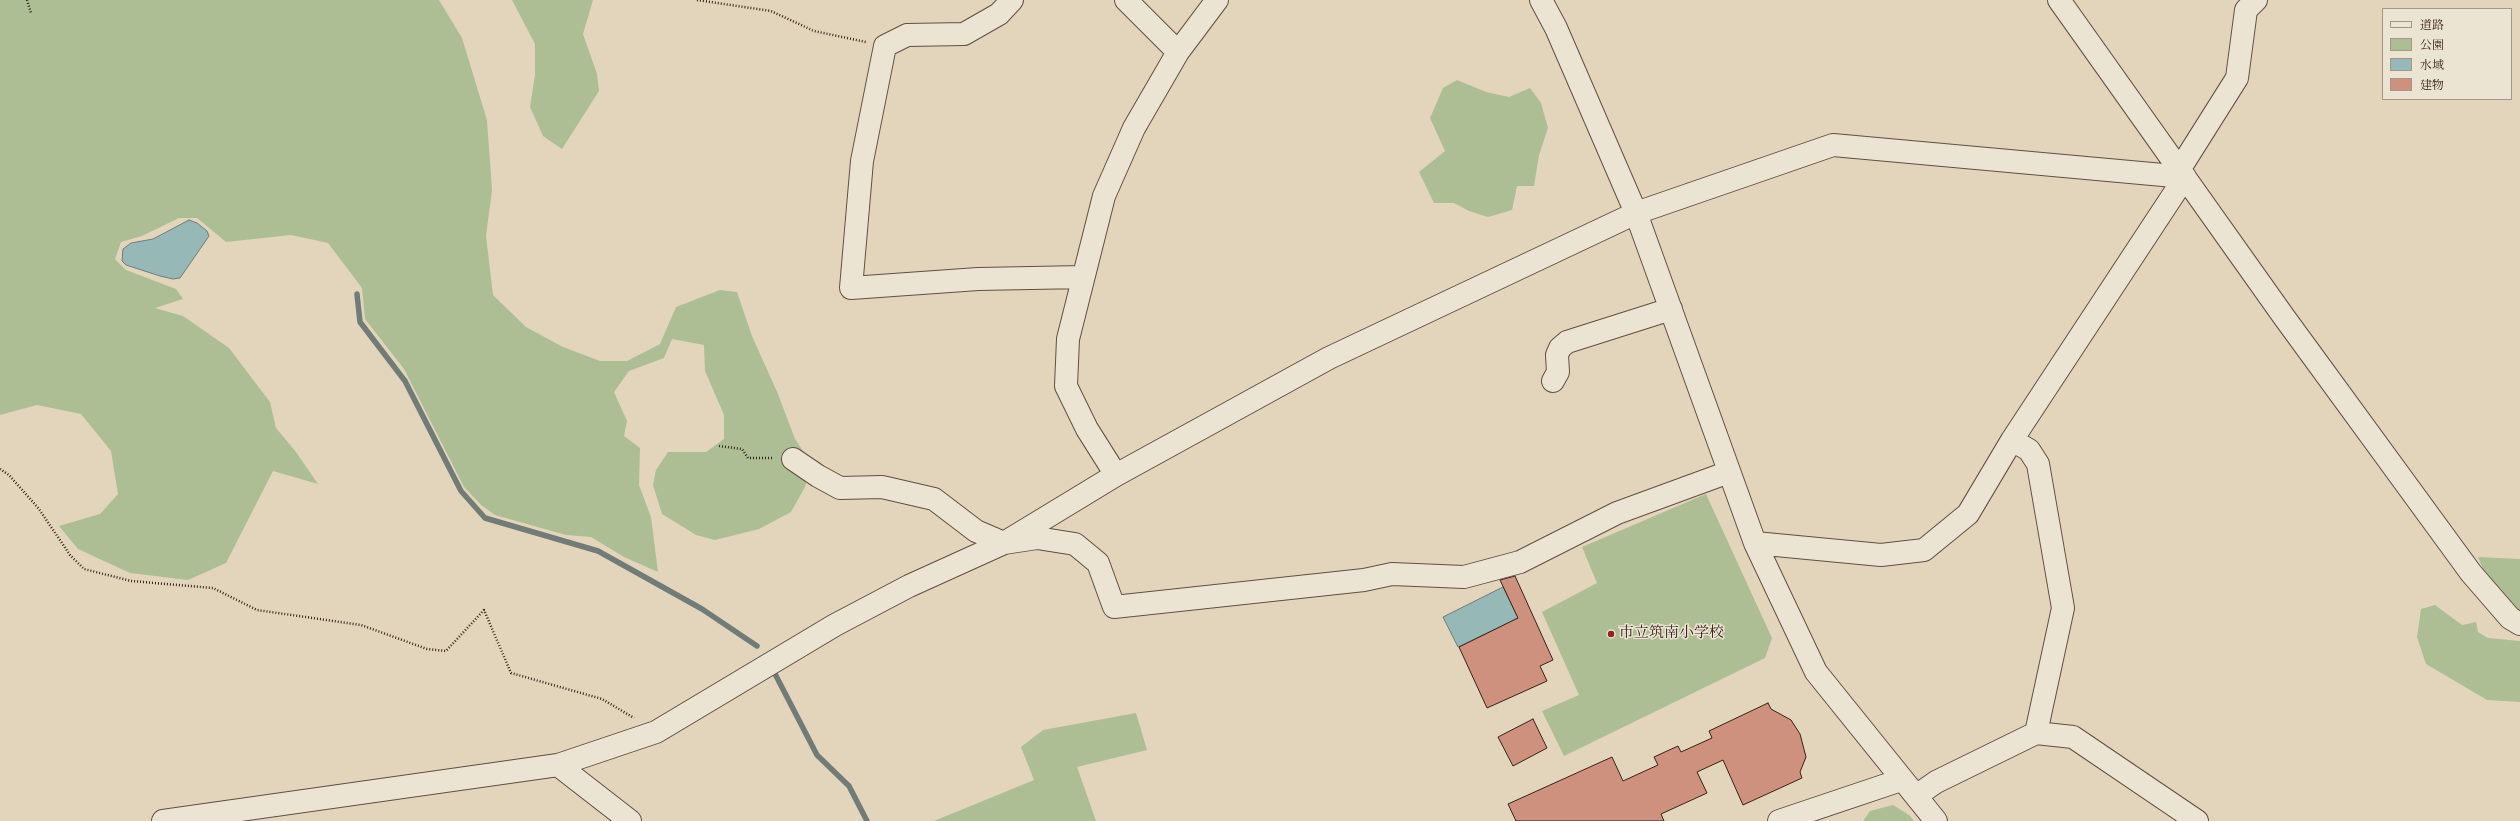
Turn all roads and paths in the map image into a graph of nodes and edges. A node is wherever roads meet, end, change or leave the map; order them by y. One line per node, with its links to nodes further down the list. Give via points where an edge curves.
1 (27, 0): 9 (path)
2 (698, 0): 10 (path, via 771,11 814,31)
3 (1012, 0): 10 (street, via 999,14 964,34 907,35)
4 (1126, 0): 11 (street)
5 (1217, 0): 11 (street)
6 (1541, 0): 13 (street, via 1556,28)
7 (2059, 0): 12 (street)
8 (2256, 0): 12 (street, via 2246,10 2237,78)
9 (32, 13)
10 (885, 46): 14 (street, via 862,161 851,288 978,279)
11 (1178, 52): 14 (street, via 1134,128 1104,196)
12 (2182, 173): 13 (street, via 1833,145); 17 (street); 25 (street, via 2471,572 2510,618)
13 (1636, 213): 15 (street); 22 (street, via 1329,358)
14 (1083, 277): 22 (street, via 1068,339 1066,386 1087,429)
15 (1671, 309): 16 (street, via 1567,342 1557,355 1558,372); 21 (street)
16 (1553, 381)
17 (2012, 440): 24 (street, via 1968,514 1924,550 1881,555); 27 (street, via 2028,450 2038,464 2063,608)
18 (719, 446): 19 (path, via 742,449 748,458)
19 (793, 459): 23 (street, via 840,488 882,487 934,499 976,531)
20 (0, 468): 26 (path, via 39,509 70,556 84,568 131,581 213,588 257,610 361,625 427,649 446,651 484,610 511,673 557,684 602,699)
21 (1729, 472): 23 (street, via 1616,513 1520,562 1464,577 1392,574 1364,580 1114,607 1098,563 1075,544 1037,538); 24 (street)
22 (1116, 475): 23 (street)
23 (1004, 543): 26 (street, via 909,586 835,625)
24 (1755, 543): 29 (street, via 1816,672)
25 (2520, 624)
26 (656, 732): 28 (street)
27 (2036, 733): 30 (street, via 1936,782); 35 (street, via 2073,737)
28 (558, 765): 31 (street); 32 (street)
29 (1901, 780): 30 (street); 33 (street)
30 (1916, 796): 34 (street)
31 (163, 821)
32 (630, 821)
33 (1779, 821)
34 (1936, 821)
35 (2197, 821)

